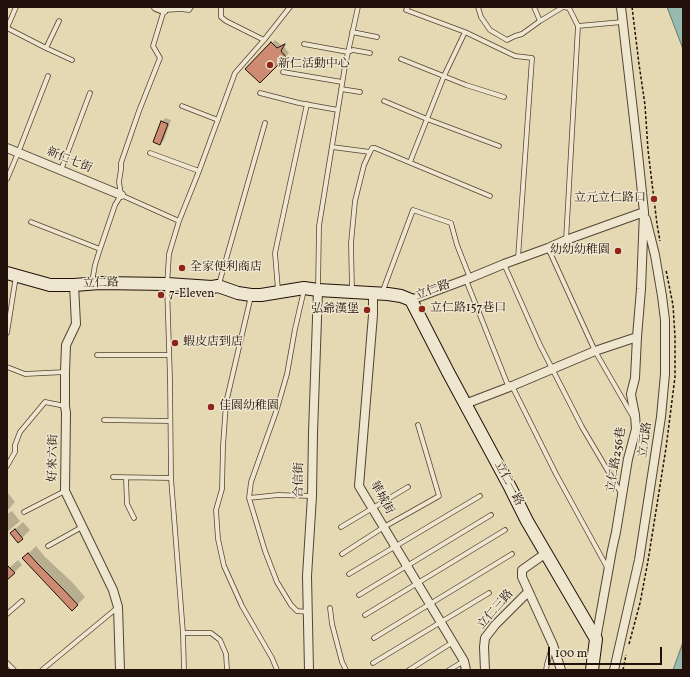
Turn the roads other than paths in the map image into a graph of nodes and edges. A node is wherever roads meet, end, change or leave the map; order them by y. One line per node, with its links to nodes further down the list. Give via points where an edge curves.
1 (16, 7): 15 (lane)
2 (191, 7): 10 (lane, via 189,10)
3 (221, 7): 19 (lane, via 221,17 226,21)
4 (290, 7): 19 (lane)
5 (358, 7): 16 (lane)
6 (408, 7): 17 (lane, via 406,10)
7 (478, 7): 12 (lane, via 490,30 507,40 522,34)
8 (534, 7): 12 (lane)
9 (620, 7): 13 (street)
10 (160, 8): 52 (lane, via 154,46 160,58 121,163)
11 (59, 21): 21 (lane)
12 (540, 21): 14 (lane, via 563,7 569,8)
13 (622, 22): 14 (lane); 54 (street)
14 (578, 26): 57 (lane)
15 (7, 28): 21 (lane)
16 (352, 32): 18 (lane); 22 (lane)
17 (465, 32): 28 (lane); 60 (lane, via 515,56 532,58)
18 (377, 36)
19 (264, 40): 40 (lane, via 235,73)
20 (304, 44): 22 (lane)
21 (46, 48): 25 (lane)
22 (348, 52): 23 (lane, via 353,50); 29 (lane)
23 (370, 53)
24 (401, 59): 28 (lane)
25 (72, 60)
26 (283, 72): 29 (lane)
27 (48, 76): 46 (lane)
28 (444, 76): 34 (lane); 39 (lane)
29 (342, 82): 30 (lane)
30 (341, 89): 31 (lane); 38 (lane)
31 (360, 92)
32 (90, 93): 49 (lane)
33 (260, 93): 36 (lane)
34 (504, 97)
35 (384, 101): 39 (lane)
36 (307, 104): 38 (lane); 71 (lane, via 275,253)
37 (182, 106): 40 (lane)
38 (338, 110): 44 (lane)
39 (427, 119): 42 (lane); 48 (lane)
40 (218, 120): 50 (lane)
41 (265, 123): 67 (lane)
42 (499, 146)
43 (7, 148): 46 (street, 新仁七街)
44 (332, 148): 45 (lane); 69 (lane, via 319,226)
45 (370, 152): 48 (lane, via 375,148); 70 (lane, via 364,165 356,201 351,243)
46 (18, 153): 49 (street, 新仁七街); 51 (lane)
47 (150, 153): 50 (lane)
48 (410, 162): 53 (lane)
49 (61, 170): 52 (street, 新仁七街)
50 (200, 171): 55 (lane)
51 (7, 180)
52 (121, 195): 55 (lane); 59 (lane)
53 (490, 196)
54 (644, 212): 57 (street, 立仁路); 76 (street, 立仁路256巷); 151 (street, 立元路, via 654,248 665,320 665,380 639,560)
55 (180, 221): 65 (lane, via 169,254)
56 (31, 222): 59 (lane)
57 (566, 240): 58 (street, 立仁路)
58 (548, 248): 60 (street, 立仁路); 77 (lane)
59 (100, 249): 64 (lane)
60 (518, 259): 61 (street, 立仁路)
61 (504, 264): 63 (street, 立仁路); 81 (lane)
62 (12, 275): 66 (street, 立仁路, via 50,285); 75 (lane)
63 (468, 279): 72 (lane, via 451,223 413,210); 74 (street, 立仁路); 83 (lane, via 505,379)
64 (92, 284): 65 (street, 立仁路); 66 (street, 立仁路)
65 (167, 284): 67 (street, 立仁路); 79 (lane)
66 (74, 286): 82 (street, 好來六街, via 76,324 66,345)
67 (218, 286): 73 (street, 立仁路)
68 (304, 288): 69 (street, 立仁路); 71 (street, 立仁路); 99 (lane, via 286,374 276,412 251,482)
69 (318, 290): 70 (street, 立仁路); 97 (street, 合信街)
70 (352, 291): 72 (street, 立仁路)
71 (278, 292): 73 (street, 立仁路)
72 (378, 293): 74 (street, 立仁路); 100 (street, 華城街, via 373,315 359,486)
73 (252, 296): 141 (lane, via 226,403 222,489 216,510 218,539 224,566 242,606)
74 (411, 300): 84 (street, 立仁一路)
75 (7, 333)
76 (636, 337): 77 (street); 87 (street, 立仁路256巷, via 632,394)
77 (595, 351): 81 (street); 87 (lane)
78 (97, 355): 79 (lane)
79 (169, 355): 88 (lane)
80 (7, 367): 82 (lane, via 25,374)
81 (552, 369): 83 (street); 96 (lane)
82 (65, 372): 85 (street, 好來六街)
83 (512, 386): 84 (street); 114 (lane)
84 (465, 404): 110 (street, 立仁一路)
85 (65, 406): 90 (lane, via 45,402 20,432 15,452); 95 (street, 好來六街)
86 (104, 420): 88 (lane)
87 (635, 420): 96 (street, 立仁路256巷, via 636,428)
88 (170, 421): 93 (lane)
89 (418, 425): 106 (lane, via 439,496)
90 (7, 466)
91 (113, 477): 92 (lane)
92 (126, 478): 93 (lane); 103 (lane, via 127,504)
93 (171, 478): 128 (lane)
94 (408, 487): 100 (lane)
95 (65, 491): 101 (lane); 104 (street, 好來六街)
96 (623, 495): 114 (street, 立仁路256巷)
97 (312, 496): 99 (lane, via 278,495); 124 (street, 合信街, via 307,576)
98 (480, 496): 109 (lane)
99 (249, 498): 124 (lane, via 265,551 278,582 291,605 297,611)
100 (373, 508): 105 (lane); 106 (street, 華城街)
101 (24, 512)
102 (491, 515): 113 (lane)
103 (134, 518)
104 (83, 527): 108 (lane); 122 (street, 好來六街, via 113,590)
105 (341, 527)
106 (384, 527): 109 (street, 華城街); 111 (lane)
107 (505, 530): 116 (lane)
108 (48, 546)
109 (396, 546): 113 (street, 華城街); 115 (lane)
110 (546, 553): 117 (street, via 522,570); 130 (street, 立仁一路)
111 (342, 554)
112 (512, 554): 121 (lane)
113 (407, 566): 116 (street, 華城街); 119 (lane)
114 (609, 571): 130 (street, 立仁路256巷)
115 (349, 574)
116 (418, 583): 121 (street, 華城街); 126 (lane)
117 (528, 592): 132 (street); 147 (street, 立仁三路, via 485,638)
118 (489, 593): 127 (lane)
119 (359, 595)
120 (22, 600): 125 (lane)
121 (430, 604): 127 (street, 華城街); 129 (lane)
122 (118, 607): 137 (lane); 138 (street, 好來六街)
123 (330, 608): 143 (lane, via 332,624)
124 (308, 612): 142 (street, 合信街)
125 (7, 614)
126 (365, 615)
127 (441, 622): 131 (street, 華城街); 135 (lane)
128 (183, 633): 139 (lane); 140 (lane, via 211,633 220,640 226,654)
129 (374, 638)
130 (596, 639): 150 (street)
131 (453, 642): 133 (street, 華城街); 144 (lane)
132 (553, 646): 148 (lane); 149 (street)
133 (464, 661): 145 (lane); 146 (street, 華城街)
134 (7, 663): 136 (lane)
135 (373, 663)
136 (14, 670)
137 (42, 670)
138 (120, 670)
139 (184, 670)
140 (227, 670)
141 (277, 670)
142 (309, 670)
143 (346, 670)
144 (409, 670)
145 (449, 670)
146 (466, 670)
147 (485, 670)
148 (546, 670)
149 (561, 670)
150 (592, 670)
151 (614, 670)

